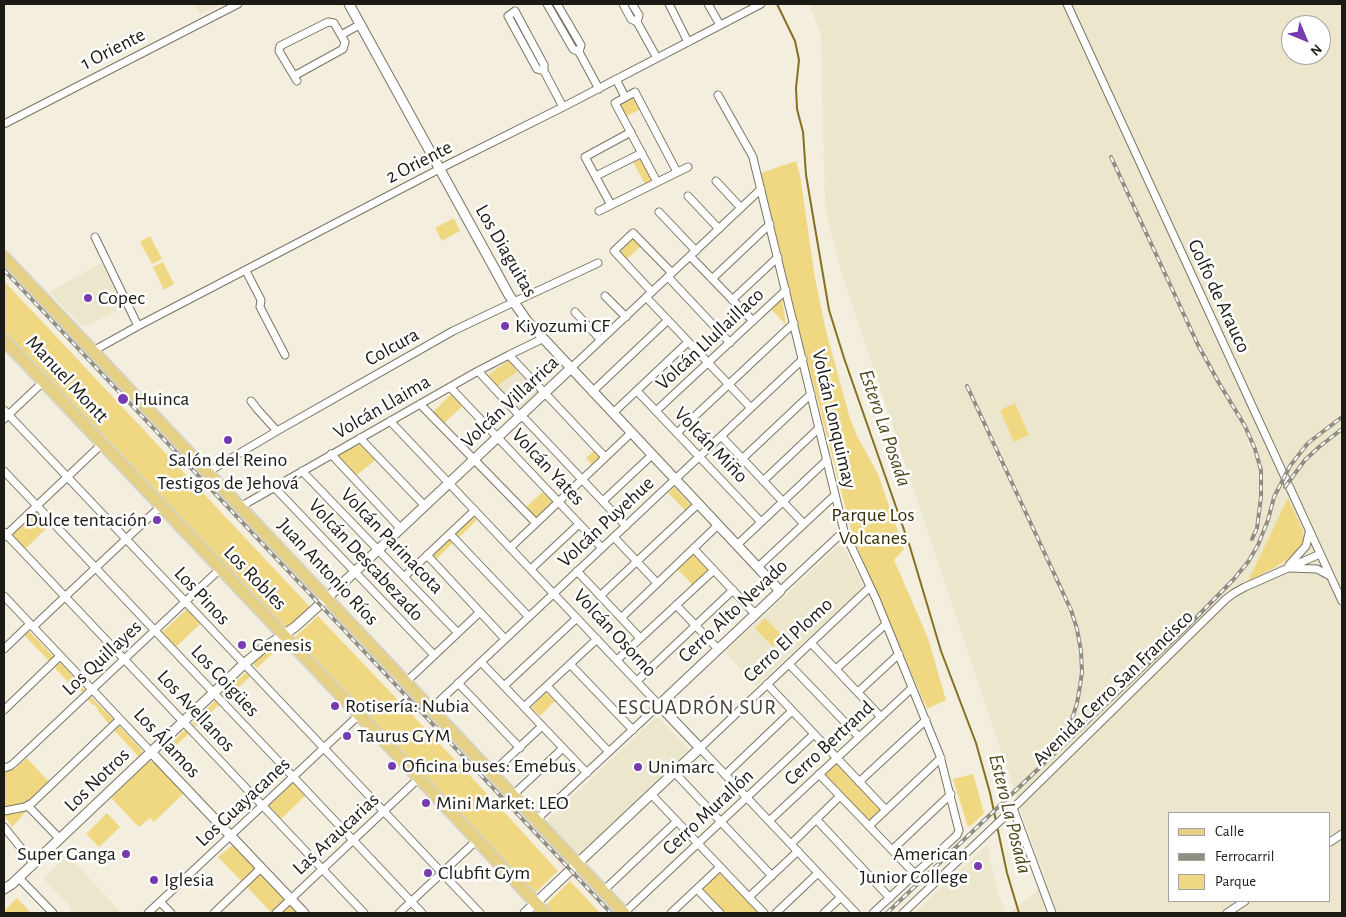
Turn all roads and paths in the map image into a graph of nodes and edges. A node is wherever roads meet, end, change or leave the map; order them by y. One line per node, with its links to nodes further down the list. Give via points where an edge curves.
1 (238, 4): 24 (street, 1 Oriente)
2 (349, 4): 12 (street, Los Diaguitas)
3 (546, 4): 16 (street, via 573,49)
4 (557, 4): 16 (street, via 580,45)
5 (622, 4): 11 (street, via 631,20)
6 (632, 4): 11 (street, via 639,16)
7 (669, 4): 15 (street)
8 (708, 4): 13 (street)
9 (761, 4): 13 (street, 2 Oriente)
10 (1067, 4): 130 (street, Golfo de Arauco)
11 (637, 22): 17 (street)
12 (361, 24): 14 (street); 28 (street, Los Diaguitas)
13 (720, 25): 15 (street, 2 Oriente)
14 (341, 35): 14 (street, via 334,23 328,22 281,45 279,51 295,78 344,49)
15 (688, 42): 17 (street, 2 Oriente)
16 (579, 52): 20 (street)
17 (656, 58): 19 (street, 2 Oriente)
18 (544, 71): 18 (street, via 544,65 515,12 508,16 537,69); 23 (street)
19 (616, 79): 20 (street, 2 Oriente); 22 (street)
20 (599, 89): 23 (street, 2 Oriente)
21 (718, 95): 33 (street, Volcán Lonquimay, via 753,157)
22 (625, 97): 25 (street, via 615,103); 29 (street, via 635,92)
23 (563, 107): 28 (street, 2 Oriente)
24 (4, 124)
25 (631, 132): 26 (street); 30 (street, via 585,157)
26 (642, 153): 30 (street); 32 (street)
27 (688, 167): 29 (street)
28 (440, 169): 46 (street, 2 Oriente); 54 (street, Los Diaguitas)
29 (677, 172): 32 (street)
30 (596, 176): 35 (street)
31 (716, 181): 36 (street)
32 (657, 182): 35 (street)
33 (761, 189): 36 (street, Volcán Villarrica); 39 (street, Volcán Lonquimay)
34 (688, 196): 40 (street)
35 (611, 205): 37 (street)
36 (741, 208): 40 (street, Volcán Villarrica)
37 (599, 211)
38 (659, 212): 42 (street)
39 (770, 224): 44 (street, Volcán Lonquimay); 48 (street)
40 (719, 228): 42 (street, Volcán Villarrica)
41 (95, 237): 60 (street)
42 (693, 253): 47 (street, Volcán Villarrica); 48 (street)
43 (4, 257): 66 (main road, Juan Antonio Ríos)
44 (778, 258): 49 (street, Volcán Lonquimay); 53 (street)
45 (598, 262): 54 (street, Colcura)
46 (246, 270): 60 (street, 2 Oriente); 68 (street, via 261,300 260,307)
47 (670, 275): 50 (street, Volcán Villarrica); 50 (street, via 633,233 614,251); 65 (street)
48 (712, 278): 53 (street)
49 (786, 290): 58 (street, Volcán Llullaillaco); 59 (street, Volcán Lonquimay)
50 (652, 292): 52 (street, Volcán Villarrica)
51 (606, 296): 56 (street)
52 (646, 297): 56 (street, Volcán Villarrica); 57 (street)
53 (732, 300): 58 (street)
54 (514, 302): 61 (street, Los Diaguitas); 89 (street, Colcura, via 446,335)
55 (575, 312): 63 (street)
56 (626, 317): 63 (street, Volcán Villarrica)
57 (668, 320): 64 (street); 77 (street)
58 (753, 321): 65 (street, Volcán Llullaillaco)
59 (794, 323): 69 (street, Volcán Lonquimay); 74 (street)
60 (138, 326): 66 (street, 2 Oriente)
61 (542, 339): 67 (street, Volcán Llaima); 71 (street, Los Diaguitas)
62 (4, 340): 73 (main road, Manuel Montt)
63 (602, 340): 71 (street, Volcán Villarrica)
64 (688, 342): 70 (street); 76 (street)
65 (730, 343): 70 (street, Volcán Llullaillaco)
66 (93, 351): 105 (main road, Juan Antonio Ríos)
67 (509, 355): 72 (street, Volcán Llaima); 78 (street)
68 (285, 356)
69 (802, 359): 79 (street, Volcán Lonquimay); 82 (street, Volcán Puyehue)
70 (708, 363): 74 (street); 83 (street, Volcán Llullaillaco)
71 (570, 369): 77 (street, Los Diaguitas); 78 (street, Volcán Villarrica)
72 (478, 372): 75 (street, Volcán Llaima); 86 (street)
73 (43, 382): 85 (street); 95 (main road, Manuel Montt)
74 (729, 384): 82 (street); 91 (street)
75 (450, 387): 81 (street, Volcán Llaima); 94 (street, Volcán Yates)
76 (637, 391): 83 (street, Volcán Miño); 84 (street)
77 (592, 392): 84 (street, Los Diaguitas)
78 (545, 393): 86 (street, Volcán Villarrica); 99 (street)
79 (811, 394): 88 (street, Volcán Lonquimay); 101 (street)
80 (251, 401): 89 (street)
81 (420, 404): 87 (street, Volcán Llaima); 100 (street)
82 (751, 408): 92 (street, Volcán Puyehue)
83 (656, 411): 91 (street, Volcán Miño)
84 (613, 413): 90 (street, Los Diaguitas)
85 (5, 414): 106 (street, Los Pinos)
86 (521, 416): 94 (street, Volcán Villarrica); 107 (street)
87 (390, 421): 93 (street, Volcán Llaima); 110 (street, Volcán Osorno)
88 (819, 428): 102 (street, Volcán Lonquimay); 109 (street)
89 (277, 431): 105 (street, Colcura)
90 (631, 433): 97 (street, Los Diaguitas); 99 (street)
91 (677, 433): 98 (street, Volcán Miño)
92 (721, 436): 98 (street, Volcán Puyehue); 101 (street)
93 (360, 438): 96 (street, Volcán Llaima); 119 (street)
94 (498, 438): 100 (street, Volcán Villarrica); 114 (street, Volcán Yates)
95 (102, 444): 106 (street); 118 (main road, Los Robles)
96 (331, 454): 103 (street, Volcán Llaima); 128 (street)
97 (652, 455): 108 (street, Los Diaguitas); 113 (street)
98 (699, 456): 108 (street, Volcán Puyehue); 122 (street, Volcán Miño)
99 (605, 458): 107 (street)
100 (475, 459): 110 (street, Volcán Villarrica); 123 (street)
101 (742, 459): 109 (street)
102 (827, 460): 112 (street, Volcán Lonquimay); 115 (street)
103 (302, 471): 111 (street, Volcán Llaima); 139 (street, Volcán Parinacota)
104 (4, 472): 117 (street, Los Coigües)
105 (208, 472): 120 (main road, Juan Antonio Ríos)
106 (68, 477): 117 (street); 134 (street, Los Pinos)
107 (582, 479): 113 (street); 114 (street)
108 (675, 479): 116 (street, Los Diaguitas); 127 (street, Volcán Puyehue)
109 (763, 481): 115 (street)
110 (449, 483): 119 (street, Volcán Villarrica); 121 (street, Volcán Osorno)
111 (274, 487): 120 (street, Volcán Llaima); 150 (street, Volcán Descabezado)
112 (835, 495): 125 (street); 129 (street, Volcán Lonquimay)
113 (603, 501): 127 (street)
114 (558, 502): 123 (street); 124 (street, Volcán Yates)
115 (783, 502): 122 (street); 125 (street)
116 (698, 504): 126 (street, Los Diaguitas); 142 (street)
117 (37, 506): 132 (street); 144 (street, Los Coigües)
118 (161, 506): 134 (street); 146 (main road, Los Robles)
119 (425, 506): 128 (street, Volcán Villarrica)
120 (240, 507): 161 (main road, Juan Antonio Ríos)
121 (475, 510): 131 (street); 136 (street, Volcán Osorno)
122 (761, 522): 135 (street)
123 (536, 523): 136 (street)
124 (579, 524): 137 (street, Volcán Yates); 147 (street)
125 (804, 524): 143 (street)
126 (718, 525): 135 (street, Los Diaguitas); 138 (street)
127 (626, 526): 133 (street, Volcán Puyehue)
128 (401, 529): 139 (street, Volcán Villarrica)
129 (844, 531): 154 (street, Volcán Lonquimay); 156 (street, Cerro Alto Nevado)
130 (1310, 531): 140 (street, Golfo de Arauco); 145 (street, via 1304,550)
131 (450, 534): 141 (street); 167 (street)
132 (5, 535): 160 (street, Los Avellanos)
133 (614, 537): 137 (street, Volcán Puyehue); 142 (street)
134 (126, 539): 144 (street); 163 (street, Los Pinos)
135 (737, 545): 143 (street, Los Diaguitas)
136 (510, 548): 147 (street, Volcán Osorno)
137 (602, 548): 149 (street, Volcán Puyehue)
138 (694, 548): 148 (street); 153 (street)
139 (378, 550): 150 (street, Volcán Villarrica); 152 (street, Volcán Parinacota)
140 (1320, 554): 145 (street, Avenida Cerro San Francisco); 151 (street, Golfo de Arauco)
141 (427, 555): 152 (street); 165 (street)
142 (637, 562): 153 (street); 159 (street)
143 (758, 567): 156 (street, Los Diaguitas)
144 (96, 568): 160 (street); 174 (street, Los Coigües)
145 (1288, 568): 151 (street, via 1317,569); 241 (street, Avenida Cerro San Francisco, via 1226,599)
146 (220, 569): 163 (street, Los Quillayes); 176 (main road, Los Robles)
147 (531, 569): 157 (street, Volcán Osorno)
148 (714, 570): 155 (street); 164 (street)
149 (577, 571): 157 (street, Volcán Puyehue); 159 (street)
150 (355, 573): 161 (street, Volcán Villarrica); 184 (street, Volcán Descabezado)
151 (1331, 576): 162 (street, Golfo de Arauco)
152 (404, 577): 175 (street, Volcán Parinacota)
153 (657, 583): 170 (street)
154 (870, 587): 171 (street, Volcán Lonquimay); 180 (street, Cerro El Plomo)
155 (733, 590): 166 (street); 173 (street)
156 (780, 590): 166 (street, Cerro Alto Nevado)
157 (554, 593): 167 (street, Volcán Puyehue); 169 (street, Volcán Osorno)
158 (4, 596): 172 (street, Los Álamos)
159 (600, 596): 170 (street)
160 (65, 597): 172 (street); 186 (street, Los Avellanos)
161 (327, 598): 168 (street, Volcán Villarrica); 193 (main road, Juan Antonio Ríos)
162 (1342, 601)
163 (185, 602): 174 (street, Los Quillayes); 189 (street, Los Pinos)
164 (676, 605): 173 (street); 177 (street)
165 (480, 612): 175 (street); 178 (street)
166 (756, 614): 182 (street, Cerro Alto Nevado)
167 (529, 617): 178 (street, Volcán Puyehue)
168 (305, 618): 176 (street, Los Notros)
169 (576, 618): 179 (street, Volcán Osorno); 197 (street)
170 (621, 618): 177 (street)
171 (886, 624): 183 (street, Volcán Lonquimay); 192 (street)
172 (32, 626): 181 (street); 185 (street, Los Álamos)
173 (696, 626): 182 (street); 194 (street)
174 (155, 630): 186 (street, Los Quillayes); 202 (street, Los Coigües)
175 (458, 633): 184 (street)
176 (283, 635): 189 (street, Los Notros); 208 (main road, Los Robles)
177 (640, 638): 187 (street)
178 (505, 639): 188 (street, Volcán Puyehue)
179 (596, 639): 187 (street, Volcán Osorno); 190 (street)
180 (811, 642): 191 (street, Cerro El Plomo); 192 (street)
181 (4, 649)
182 (718, 649): 203 (street, Cerro Alto Nevado)
183 (898, 654): 199 (street, Volcán Lonquimay); 201 (street)
184 (434, 655): 193 (street)
185 (60, 656): 200 (street, Los Álamos); 206 (street)
186 (124, 659): 200 (street, Los Quillayes); 212 (street, Los Avellanos)
187 (617, 660): 194 (street, Volcán Osorno)
188 (481, 662): 195 (street, Volcán Puyehue); 197 (street)
189 (244, 664): 202 (street, Los Notros); 217 (street, Los Pinos)
190 (570, 664): 198 (street); 214 (street)
191 (789, 664): 196 (street, Cerro El Plomo); 216 (street)
192 (836, 670): 201 (street)
193 (406, 682): 205 (main road, Juan Antonio Ríos)
194 (637, 682): 203 (street, Volcán Osorno)
195 (458, 683): 205 (street, Volcán Puyehue); 218 (street)
196 (767, 684): 207 (street); 220 (street, Cerro El Plomo)
197 (504, 686): 204 (street)
198 (546, 686): 204 (street); 222 (street)
199 (912, 688): 209 (street, Cerro Bertrand); 211 (street, Volcán Lonquimay)
200 (92, 689): 210 (street, Los Álamos); 225 (street, Los Quillayes, via 14,763)
201 (858, 692): 209 (street)
202 (214, 693): 212 (street, Los Notros); 231 (street, Los Coigües)
203 (659, 705): 214 (street, Cerro Alto Nevado); 220 (street, Volcán Osorno)
204 (524, 708): 213 (street)
205 (431, 709): 227 (main road, Juan Antonio Ríos)
206 (4, 710)
207 (792, 711): 215 (street); 230 (street)
208 (359, 715): 217 (street, Los Guayacanes); 232 (main road, Los Robles)
209 (880, 717): 216 (street, Cerro Bertrand)
210 (120, 719): 221 (street, Los Álamos); 239 (street)
211 (926, 720): 224 (street, Volcán Lonquimay); 233 (street)
212 (184, 722): 221 (street, Los Notros); 240 (street, Los Avellanos)
213 (542, 726): 218 (street); 219 (street)
214 (633, 730): 222 (street, Cerro Alto Nevado)
215 (814, 734): 223 (street); 238 (street, Cerro Murallón)
216 (859, 738): 223 (street, Cerro Bertrand)
217 (324, 748): 231 (street, Los Guayacanes); 243 (street, Los Pinos)
218 (520, 748): 227 (street)
219 (563, 748): 228 (street); 236 (street)
220 (700, 748): 226 (street, Cerro El Plomo); 230 (street, Volcán Osorno)
221 (152, 752): 254 (street, Los Álamos); 255 (street, Los Notros)
222 (609, 752): 228 (street, Cerro Alto Nevado)
223 (837, 758): 229 (street, Cerro Bertrand); 233 (street)
224 (941, 758): 235 (street, Volcán Lonquimay); 242 (street)
225 (4, 768)
226 (674, 772): 234 (street, Cerro El Plomo); 249 (street)
227 (492, 773): 236 (main road, Juan Antonio Ríos)
228 (587, 773): 246 (street, Cerro Alto Nevado)
229 (820, 774): 237 (street); 248 (street, Cerro Bertrand)
230 (725, 775): 238 (street, Volcán Osorno)
231 (293, 777): 240 (street, Los Guayacanes); 256 (street, Los Coigües)
232 (419, 778): 243 (street, Las Araucarias); 257 (main road, Los Robles)
233 (859, 782): 242 (street)
234 (651, 794): 247 (street); 263 (street, Cerro El Plomo)
235 (951, 794): 261 (street); 270 (street, Volcán Lonquimay, via 958,833)
236 (513, 795): 246 (main road, Juan Antonio Ríos)
237 (840, 796): 245 (street); 250 (street)
238 (747, 798): 248 (street, Volcán Osorno); 249 (street, Cerro Murallón)
239 (28, 806): 244 (street); 255 (street)
240 (263, 806): 254 (street, Los Guayacanes); 267 (street, Los Avellanos)
241 (1013, 808): 304 (street, Avenida Cerro San Francisco); 305 (street)
242 (886, 810): 250 (street)
243 (384, 811): 256 (street, Las Araucarias); 268 (street, Los Pinos)
244 (4, 812)
245 (816, 819): 260 (street); 278 (street)
246 (536, 820): 263 (main road, Juan Antonio Ríos)
247 (677, 821): 259 (street); 275 (street)
248 (769, 821): 260 (street, Volcán Osorno)
249 (721, 822): 259 (street, Cerro Murallón); 271 (street)
250 (869, 826): 261 (street)
251 (4, 827): 253 (street)
252 (1342, 834): 258 (street)
253 (6, 836): 264 (street)
254 (231, 836): 266 (street, Los Álamos); 280 (street, Los Guayacanes)
255 (60, 839): 264 (street, Los Notros)
256 (353, 840): 267 (street, Las Araucarias); 281 (street, Los Coigües)
257 (477, 840): 268 (street); 283 (main road, Los Robles)
258 (1331, 841)
259 (698, 843): 265 (street); 296 (street, Cerro Murallón)
260 (791, 844): 262 (street, Volcán Osorno)
261 (892, 850): 270 (street)
262 (798, 851): 269 (street, Volcán Osorno); 271 (street)
263 (577, 863): 275 (main road, Juan Antonio Ríos); 283 (street, Cerro El Plomo)
264 (34, 864): 272 (street, Los Notros)
265 (720, 867): 274 (street); 276 (street)
266 (261, 868): 279 (street, Los Álamos); 287 (street)
267 (323, 869): 279 (street, Las Araucarias); 290 (street, Los Avellanos)
268 (442, 873): 281 (street); 293 (street, Los Pinos)
269 (818, 873): 277 (street, Volcán Osorno); 300 (street)
270 (915, 874): 278 (street)
271 (772, 876): 276 (street)
272 (19, 878): 273 (street, Los Notros); 284 (street)
273 (4, 889)
274 (697, 889): 297 (street); 298 (street)
275 (603, 891): 296 (main road, Juan Antonio Ríos)
276 (749, 897): 299 (street)
277 (841, 897): 301 (street); 302 (street, Volcán Osorno)
278 (890, 898): 303 (street)
279 (291, 899): 288 (street, Las Araucarias); 289 (street, Los Álamos)
280 (160, 902): 285 (street, Los Guayacanes); 286 (street)
281 (411, 902): 291 (street); 292 (street, Los Coigües)
282 (1244, 902): 306 (street)
283 (536, 903): 294 (street, Cerro El Plomo); 295 (main road, Los Robles)
284 (53, 913)
285 (148, 913)
286 (171, 913)
287 (214, 913)
288 (276, 913)
289 (304, 913)
290 (364, 913)
291 (399, 913)
292 (422, 913)
293 (480, 913)
294 (525, 913)
295 (545, 913)
296 (624, 913)
297 (673, 913)
298 (720, 913)
299 (764, 913)
300 (776, 913)
301 (824, 913)
302 (856, 913)
303 (873, 913)
304 (904, 913)
305 (1052, 913)
306 (1227, 913)

